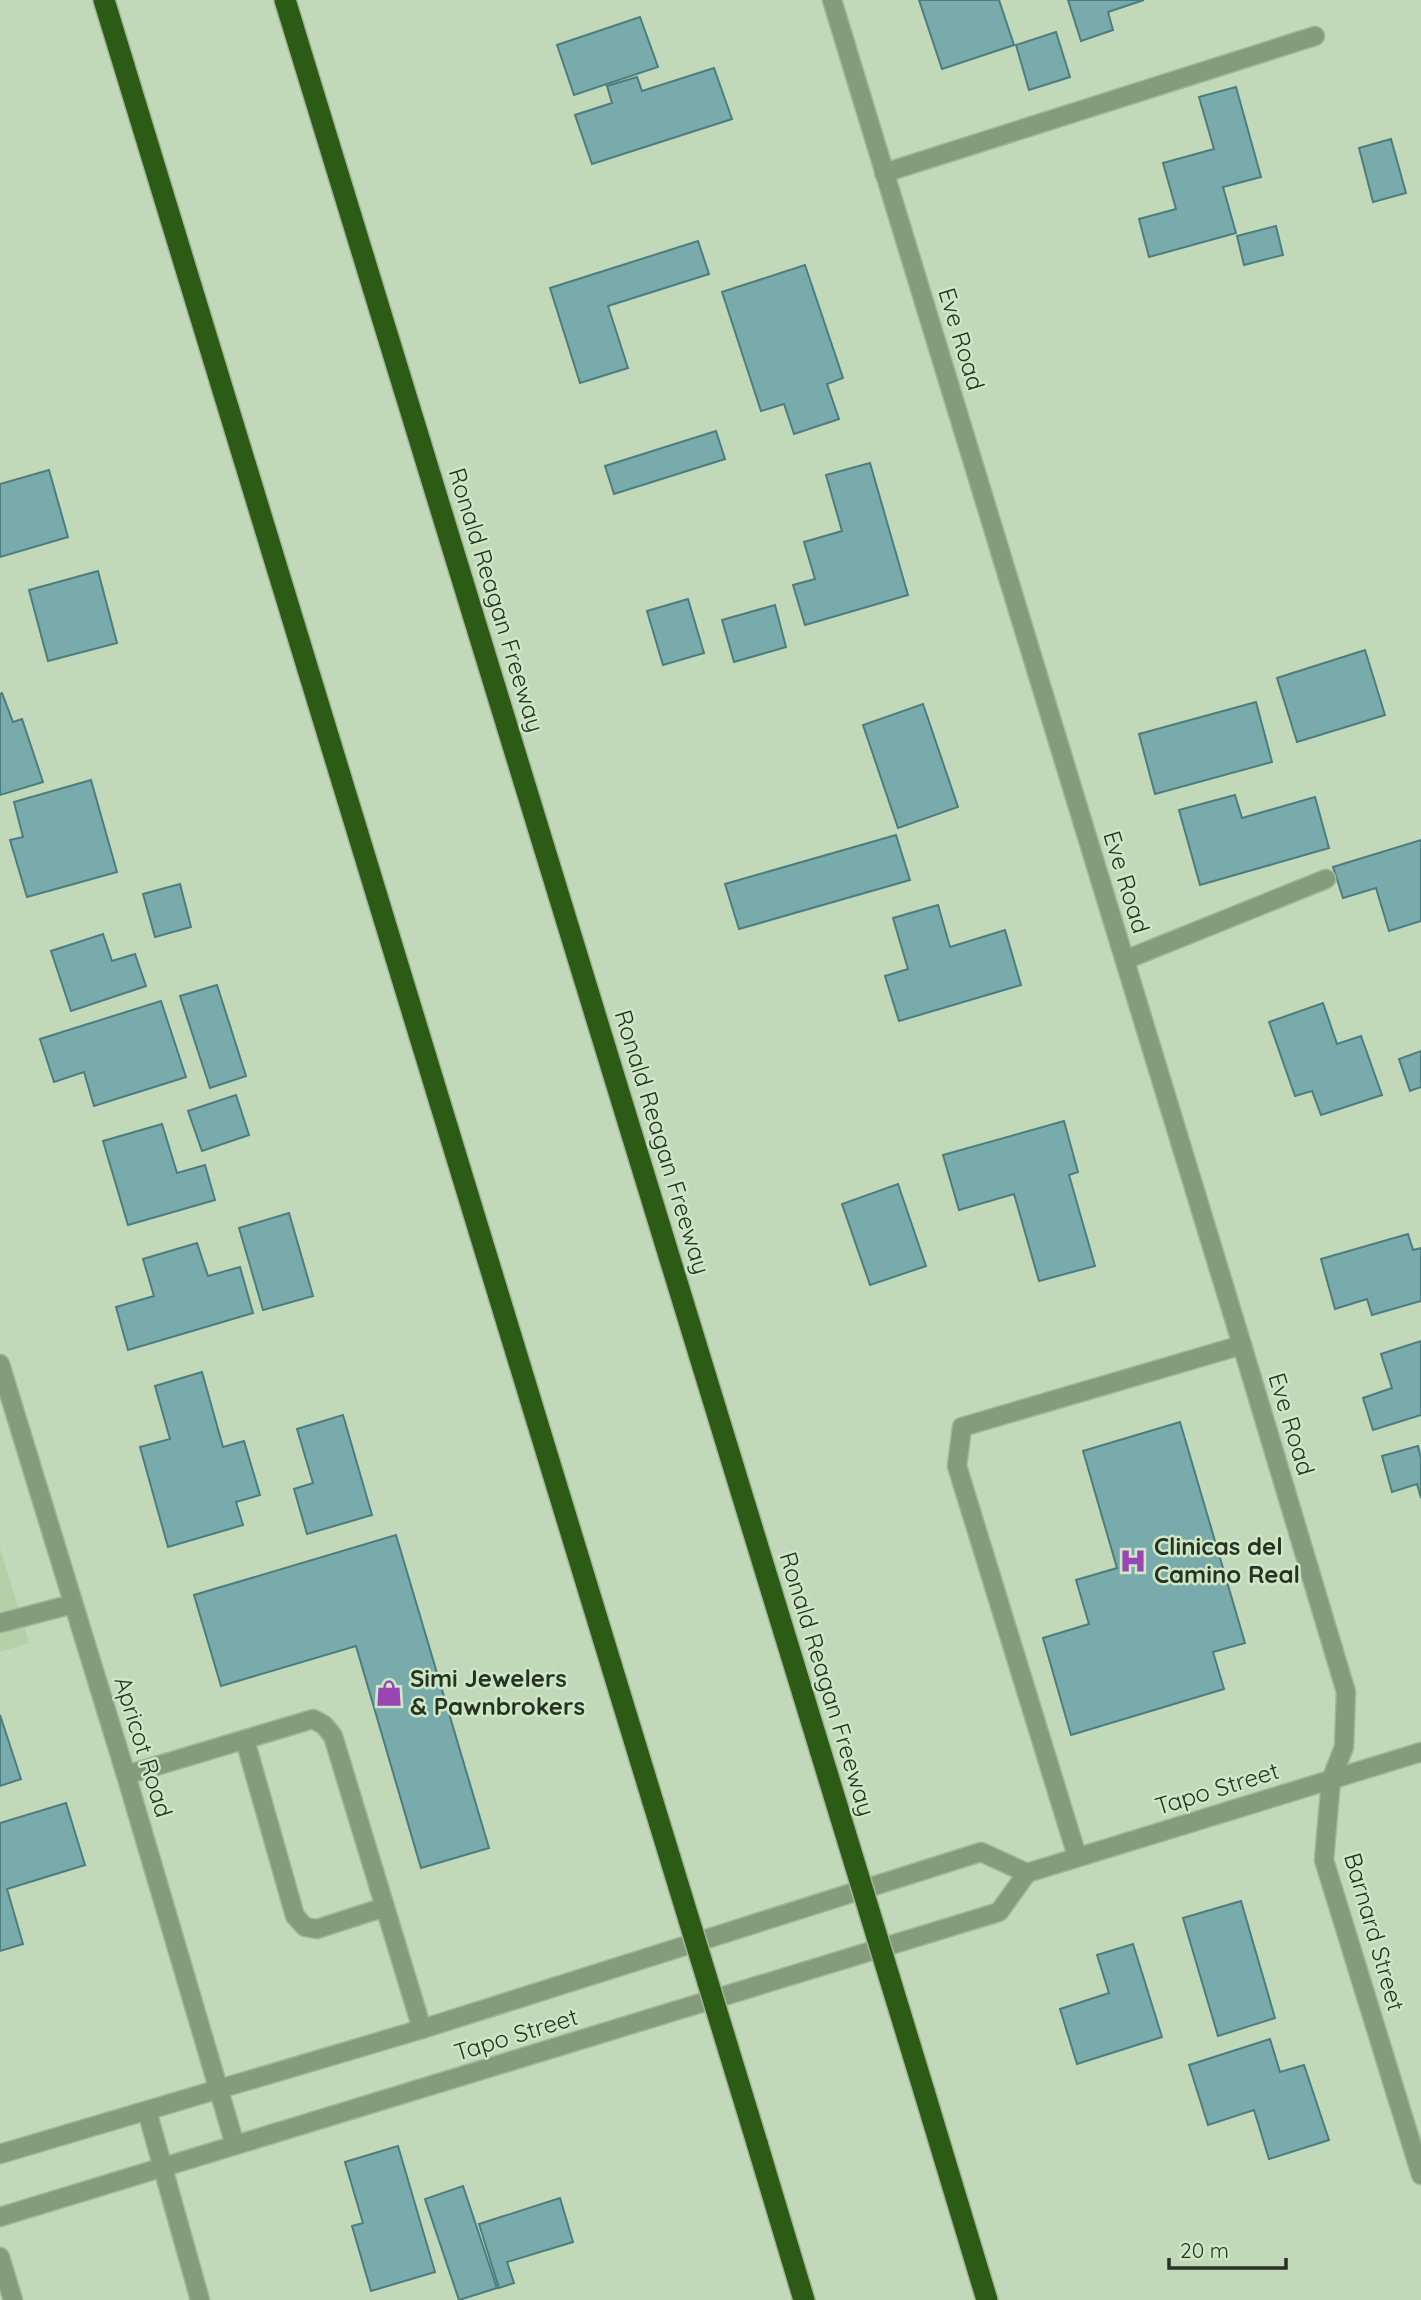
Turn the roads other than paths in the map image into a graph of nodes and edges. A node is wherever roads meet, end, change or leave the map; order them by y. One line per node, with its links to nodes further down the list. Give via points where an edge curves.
1 (104, 0): 31 (highway, bridge)
2 (285, 0): 32 (highway, Ronald Reagan Freeway, bridge)
3 (832, 0): 5 (street, Eve Road)
4 (1315, 37): 5 (street)
5 (884, 173): 7 (street, Eve Road)
6 (1326, 879): 7 (street)
7 (1125, 960): 8 (street, Eve Road)
8 (1242, 1345): 16 (street, Eve Road, via 1346,1692 1344,1747); 17 (street, via 962,1427 957,1466)
9 (0, 1364): 10 (street, Apricot Road)
10 (5, 1396): 11 (street, Apricot Road)
11 (73, 1604): 12 (street); 15 (street, Apricot Road)
12 (0, 1623)
13 (245, 1740): 15 (street); 19 (street, via 313,1719 324,1725 333,1736); 19 (street, via 295,1916 305,1927 317,1929)
14 (1421, 1752): 16 (street, Tapo Street)
15 (126, 1775): 21 (street, Apricot Road)
16 (1331, 1780): 17 (street, Tapo Street); 26 (street, Barnard Street, via 1324,1860)
17 (1077, 1856): 18 (street, Tapo Street)
18 (1027, 1873): 20 (street, Tapo Street, via 981,1852); 23 (street, Tapo Street, via 999,1912)
19 (385, 1907): 20 (street)
20 (422, 2029): 21 (street, Tapo Street)
21 (219, 2090): 22 (street, Tapo Street); 23 (street, Apricot Road)
22 (146, 2111): 24 (street, Tapo Street); 25 (street)
23 (235, 2145): 25 (street, Tapo Street)
24 (0, 2154)
25 (163, 2167): 27 (street, Tapo Street); 30 (street)
26 (1421, 2175)
27 (0, 2217)
28 (0, 2257): 29 (street)
29 (13, 2300)
30 (200, 2300)
31 (804, 2300)
32 (987, 2300)

